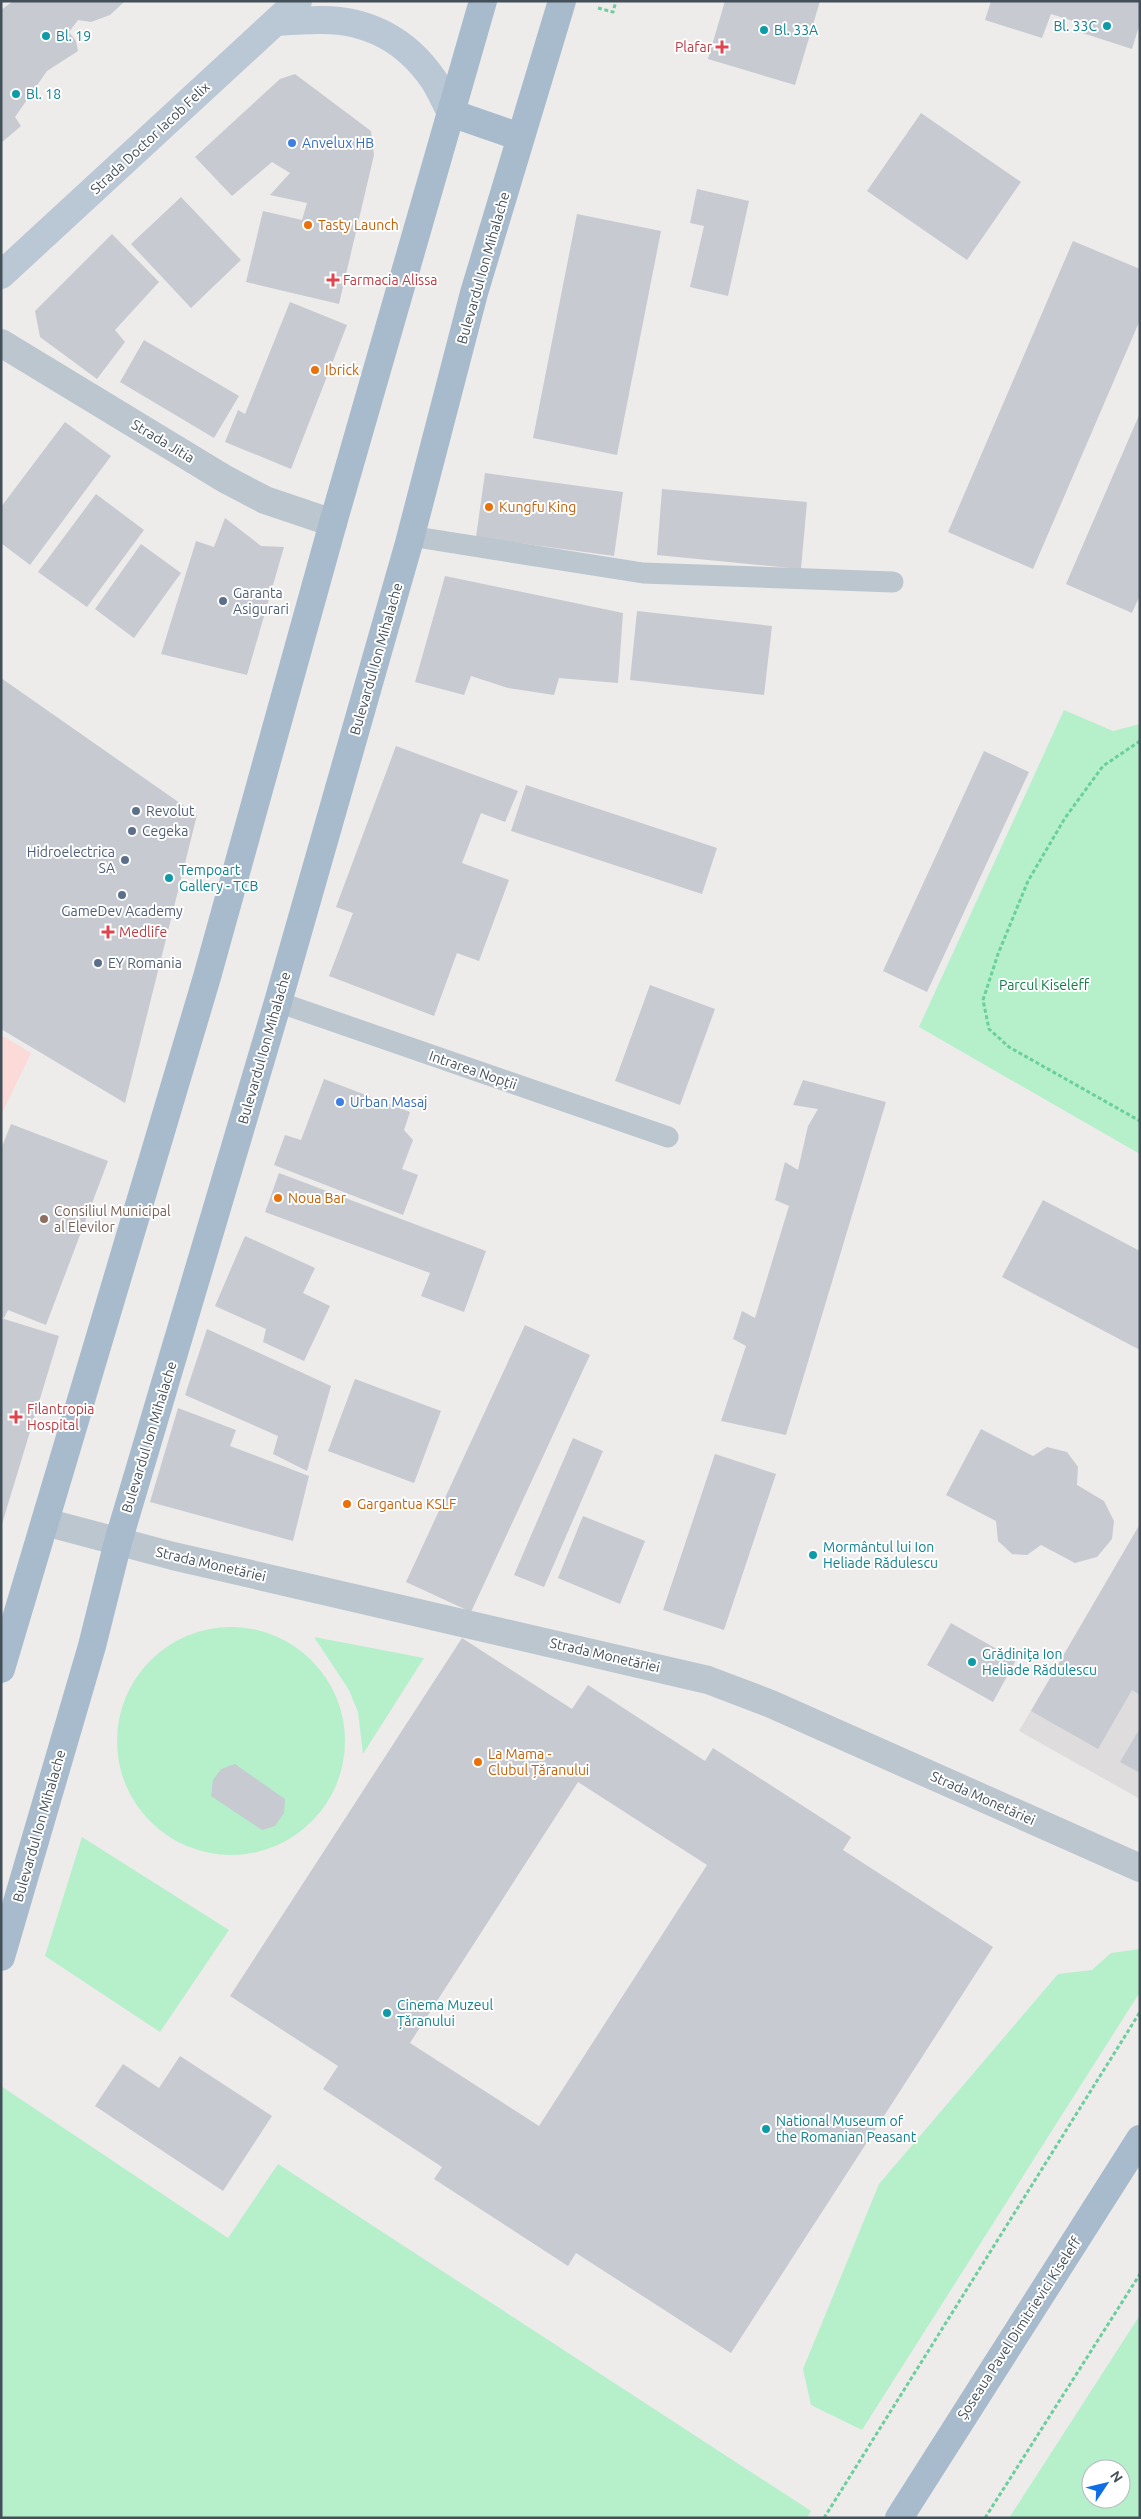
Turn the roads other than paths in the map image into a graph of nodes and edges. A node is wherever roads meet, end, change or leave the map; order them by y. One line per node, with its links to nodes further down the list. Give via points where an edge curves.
1 (298, 1): 4 (street, Strada Doctor Iacob Felix)
2 (483, 1): 5 (main road)
3 (562, 1): 6 (main road, Bulevardul Ion Mihalache)
4 (276, 11): 5 (street, via 320,20 351,22 384,32 410,53 433,79); 7 (street, Strada Doctor Iacob Felix)
5 (451, 113): 6 (main road); 9 (main road)
6 (520, 137): 10 (main road, Bulevardul Ion Mihalache, via 474,293)
7 (1, 274)
8 (1, 343): 9 (street, Strada Jitia, via 233,483 265,500)
9 (332, 523): 14 (main road, via 207,977)
10 (410, 536): 11 (lane, via 643,573); 12 (main road, Bulevardul Ion Mihalache)
11 (893, 582)
12 (278, 1002): 13 (lane, Intrarea Nopții); 15 (main road, Bulevardul Ion Mihalache)
13 (668, 1137)
14 (45, 1522): 15 (street, Strada Monetăriei); 16 (main road)
15 (118, 1542): 17 (street, Strada Monetăriei, via 708,1680 771,1704); 18 (main road, Bulevardul Ion Mihalache, via 92,1646)
16 (1, 1669)
17 (1140, 1868)
18 (1, 1957)
19 (1140, 2139): 20 (main road, Șoseaua Pavel Dimitrievici Kiseleff)
20 (898, 2518)

